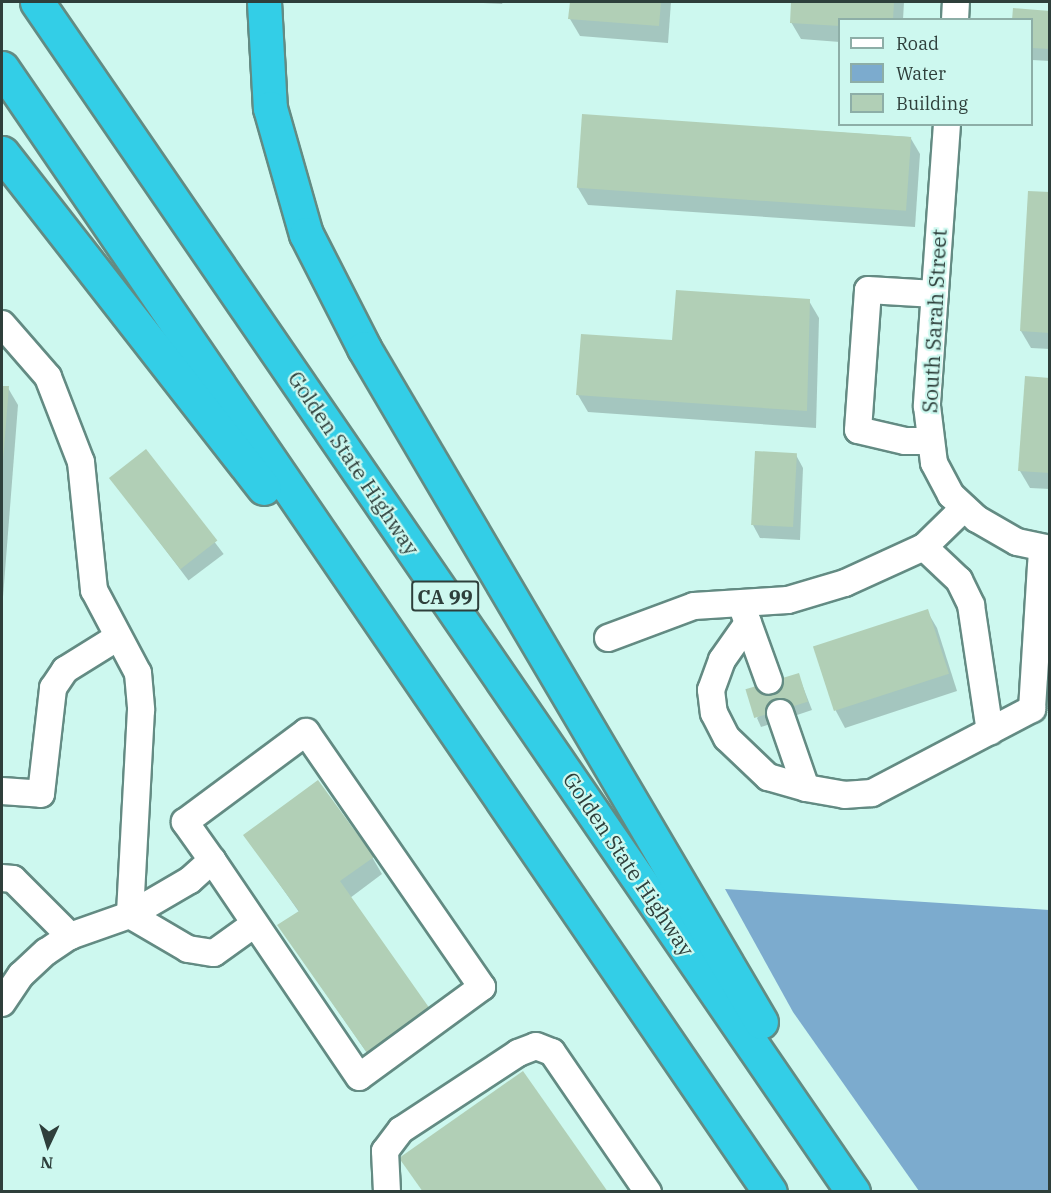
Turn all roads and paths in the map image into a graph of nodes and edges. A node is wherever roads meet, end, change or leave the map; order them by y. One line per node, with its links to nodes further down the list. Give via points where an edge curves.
1 (37, 2): 32 (highway, Golden State Highway / CA 99)
2 (264, 2): 33 (highway, via 270,108 292,195 325,273 364,348)
3 (956, 2): 4 (street)
4 (955, 18)
5 (2, 68): 15 (highway)
6 (947, 126): 8 (street, South Sarah Street)
7 (2, 153): 15 (highway, via 211,424)
8 (935, 294): 10 (street, South Sarah Street); 10 (street, via 868,290 858,430 905,441)
9 (2, 324): 16 (street, via 48,377 81,462 94,590)
10 (929, 441): 11 (street, South Sarah Street, via 942,479)
11 (964, 508): 12 (street); 13 (street, South Sarah Street, via 995,532)
12 (924, 547): 14 (street, via 845,583); 20 (street, via 959,580 971,605)
13 (1046, 548): 20 (street, via 1032,709)
14 (744, 613): 17 (street, via 694,606); 18 (street); 21 (street, via 711,690 714,713 727,738 745,759 768,777)
15 (386, 635): 31 (highway)
16 (118, 637): 22 (street, via 65,670 53,688 41,794); 25 (street, via 138,673 141,710)
17 (608, 638)
18 (769, 681)
19 (780, 713): 21 (street)
20 (990, 732): 21 (street, via 872,793 844,795)
21 (806, 788)
22 (2, 791)
23 (212, 860): 25 (street, via 190,880); 26 (street); 26 (street, via 184,822 306,732 482,987 359,1077)
24 (2, 878): 27 (street, via 13,879)
25 (130, 915): 26 (street, via 188,949 214,953); 27 (street)
26 (252, 925)
27 (70, 936): 28 (street, via 21,975)
28 (2, 1003)
29 (387, 1191): 30 (street, via 385,1151 401,1130 518,1053 536,1046 552,1052)
30 (648, 1191)
31 (770, 1191)
32 (853, 1191)
33 (861, 1191)

